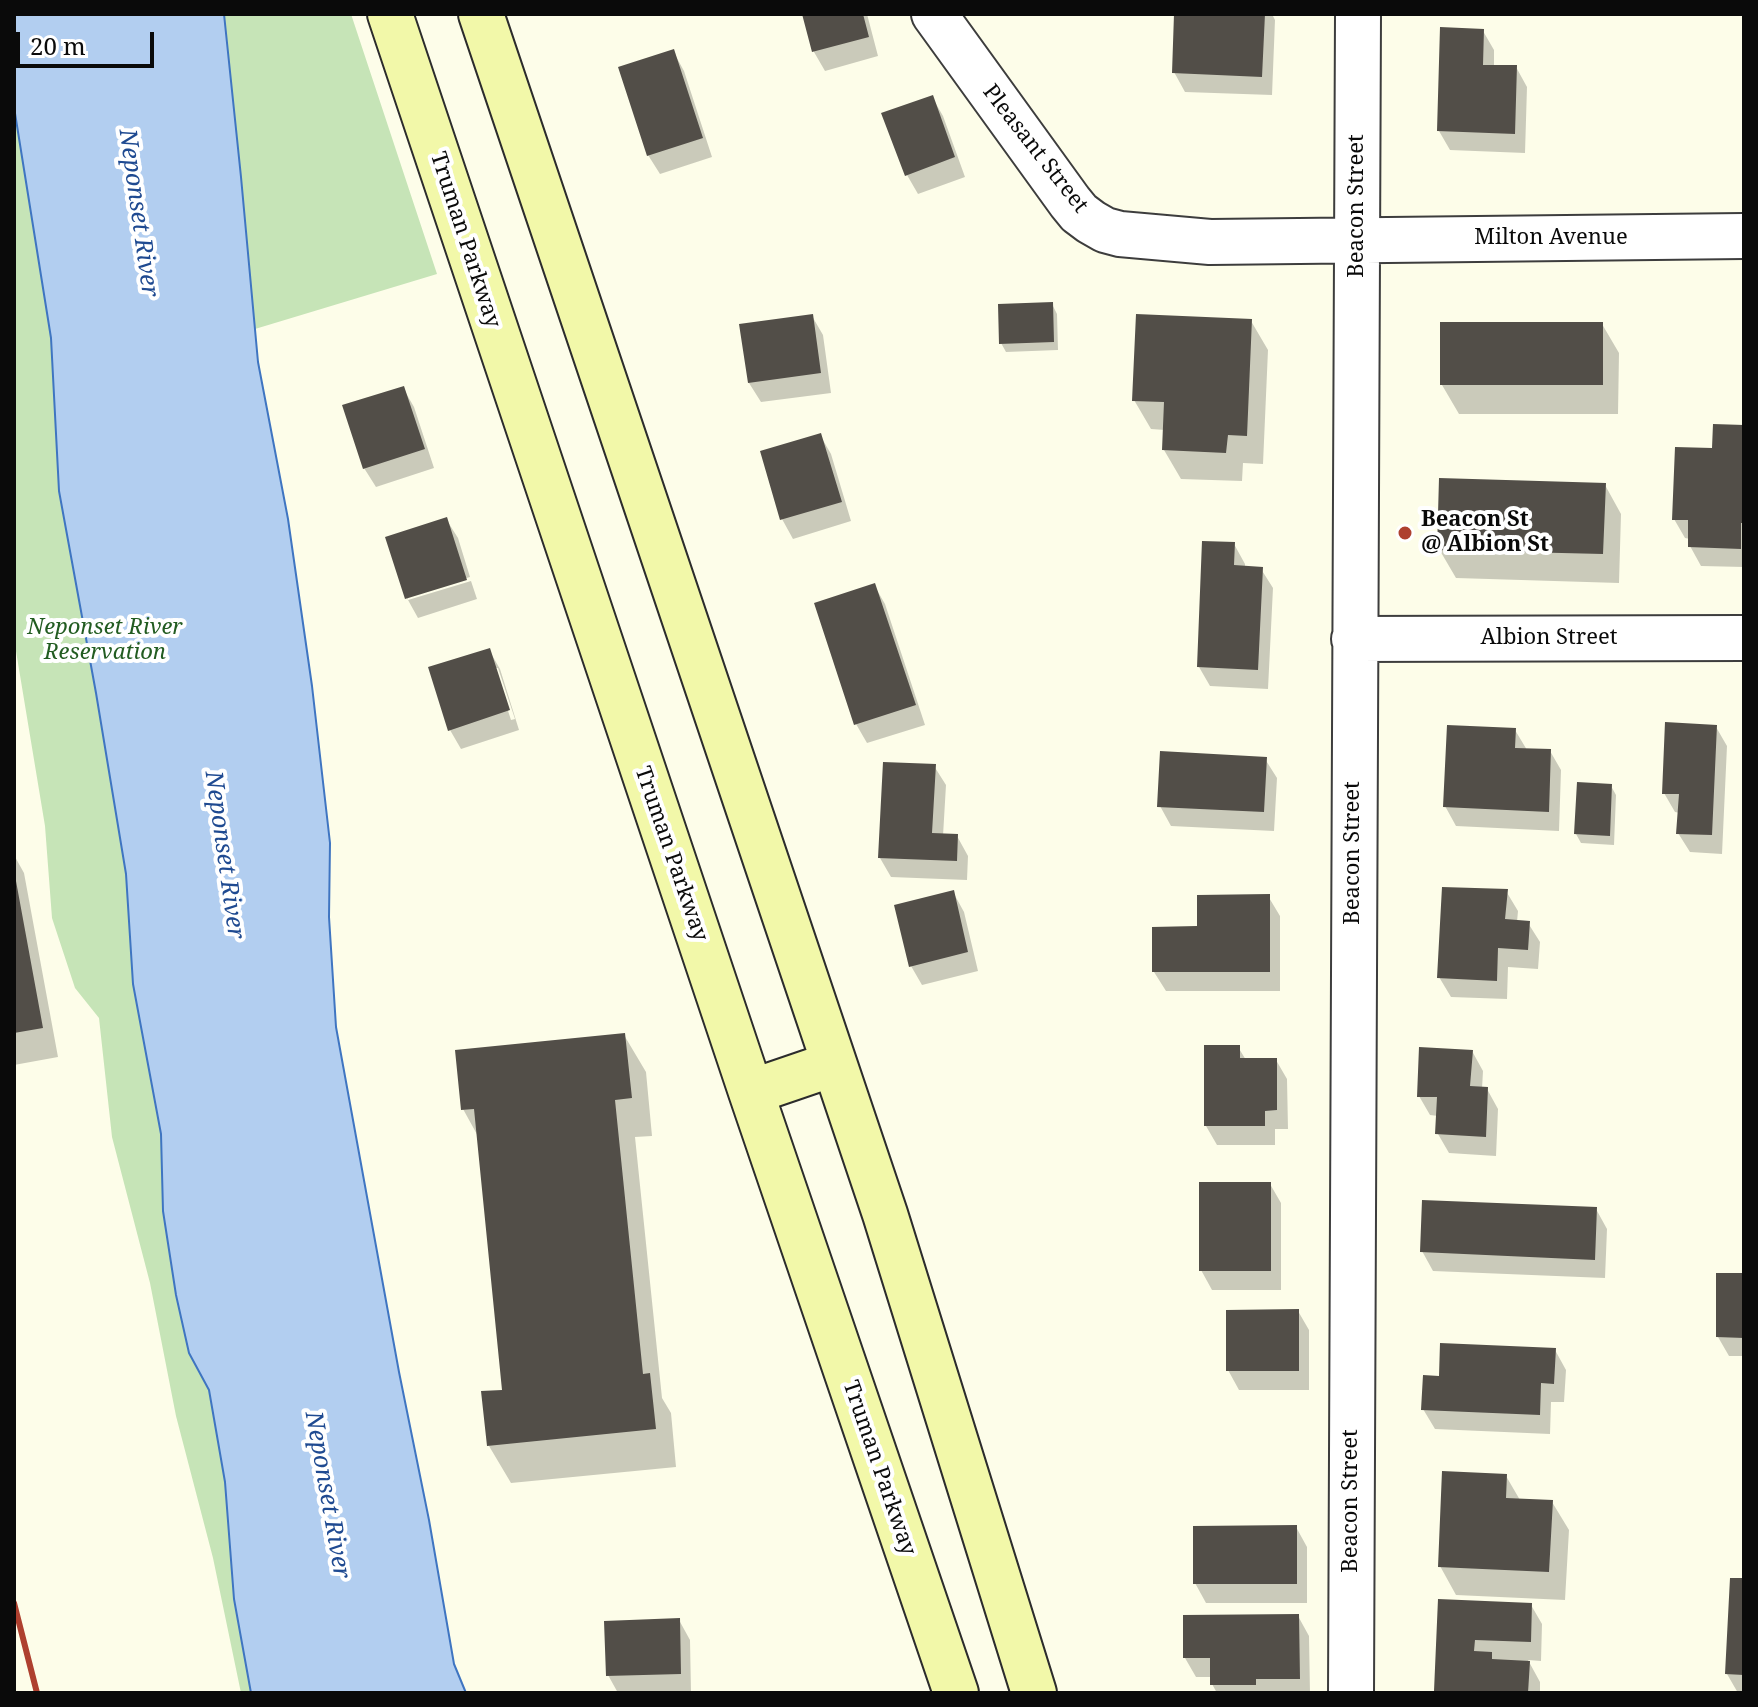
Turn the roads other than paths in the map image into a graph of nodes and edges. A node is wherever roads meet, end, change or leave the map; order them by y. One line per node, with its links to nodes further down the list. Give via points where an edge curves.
1 (390, 14): 10 (main road, Truman Parkway)
2 (481, 14): 9 (main road)
3 (934, 14): 6 (street, Pleasant Street, via 1070,202 1105,230 1210,242)
4 (1358, 14): 6 (street, Beacon Street)
5 (1744, 236): 6 (street, Milton Avenue)
6 (1357, 239): 8 (street, Beacon Street)
7 (1744, 638): 8 (street, Albion Street)
8 (1354, 639): 13 (street, Beacon Street)
9 (833, 1064): 10 (main road); 12 (main road, via 912,1298)
10 (751, 1092): 11 (main road, Truman Parkway)
11 (956, 1693)
12 (1034, 1693)
13 (1351, 1693)

